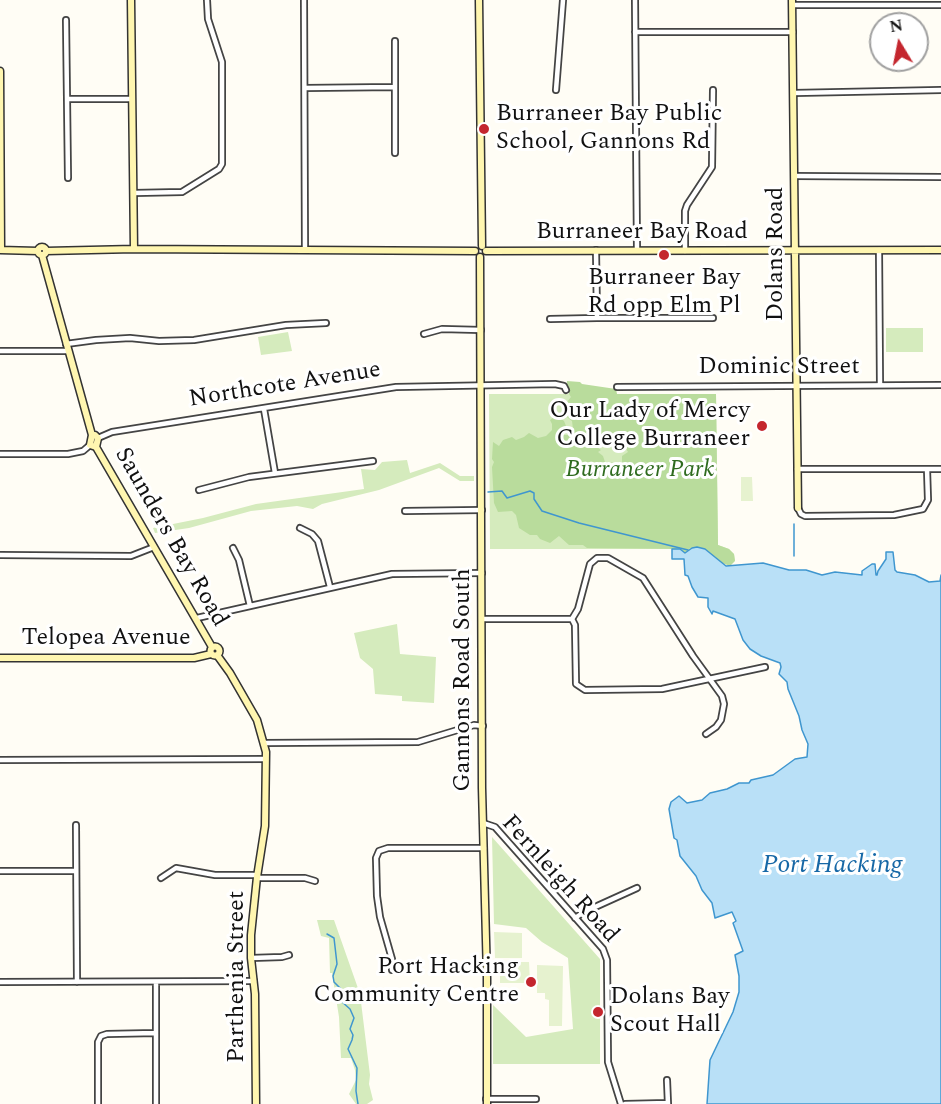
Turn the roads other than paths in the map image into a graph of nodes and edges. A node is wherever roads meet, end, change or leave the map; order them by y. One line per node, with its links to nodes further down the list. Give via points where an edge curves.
1 (131, 0): 22 (street)
2 (207, 0): 27 (street, via 208,20 222,62 222,164 182,192)
3 (304, 0): 16 (street)
4 (479, 0): 28 (street)
5 (563, 0): 17 (street)
6 (635, 0): 11 (street)
7 (793, 2): 8 (street); 12 (street, Dolans Road)
8 (905, 3): 9 (street)
9 (941, 5)
10 (66, 20): 21 (street)
11 (634, 32): 12 (street); 33 (street)
12 (793, 32): 20 (street, Dolans Road)
13 (395, 41): 15 (street)
14 (0, 71): 30 (street)
15 (395, 87): 16 (street); 23 (street)
16 (305, 88): 31 (street)
17 (556, 90)
18 (713, 90): 34 (street, via 712,167 685,211)
19 (941, 90): 20 (street)
20 (794, 93): 24 (street, Dolans Road)
21 (66, 99): 22 (street); 26 (street)
22 (132, 99): 27 (street)
23 (395, 153)
24 (795, 176): 25 (street); 35 (street, Dolans Road)
25 (941, 177)
26 (68, 178)
27 (134, 193): 29 (street)
28 (484, 248): 32 (street, Burraneer Bay Road); 38 (street, via 478,246); 40 (street, via 484,256)
29 (134, 249): 31 (street); 39 (street)
30 (1, 250): 39 (street)
31 (305, 250): 38 (street)
32 (597, 250): 33 (street, Burraneer Bay Road); 41 (street)
33 (637, 250): 34 (street, Burraneer Bay Road)
34 (686, 250): 35 (street, Burraneer Bay Road)
35 (795, 250): 36 (street, Burraneer Bay Road); 50 (street, Dolans Road)
36 (879, 250): 37 (street, Burraneer Bay Road); 51 (street)
37 (941, 250)
38 (475, 251): 40 (street)
39 (42, 252): 47 (street, Saunders Bay Road)
40 (480, 257): 45 (street, Gannons Road South)
41 (597, 318): 42 (street); 43 (street)
42 (712, 318)
43 (550, 319)
44 (326, 323): 47 (street, via 286,325 194,340 96,340)
45 (481, 330): 46 (street, via 446,329); 49 (street, Gannons Road South)
46 (424, 334)
47 (66, 348): 48 (street); 56 (street, Saunders Bay Road)
48 (0, 351)
49 (481, 385): 53 (street); 55 (street, Northcote Avenue, via 396,387); 66 (street, Gannons Road South)
50 (796, 385): 51 (street, Dominic Street); 54 (street, Dominic Street); 60 (street, Dolans Road)
51 (880, 385): 52 (street, Dominic Street)
52 (941, 385)
53 (565, 386)
54 (617, 387)
55 (264, 408): 56 (street, Northcote Avenue); 63 (street)
56 (95, 436): 57 (street)
57 (93, 446): 58 (street, via 74,454); 69 (street, Saunders Bay Road)
58 (0, 454)
59 (373, 461): 63 (street)
60 (797, 469): 62 (street); 65 (street, Dolans Road)
61 (941, 469): 62 (street)
62 (927, 470): 65 (street, via 927,500 923,509 894,516 806,516)
63 (274, 473): 64 (street)
64 (199, 490)
65 (798, 508)
66 (482, 510): 67 (street); 72 (street, Gannons Road South)
67 (405, 511)
68 (300, 528): 73 (street, via 318,540)
69 (154, 547): 71 (street, via 131,556); 75 (street, Saunders Bay Road)
70 (233, 548): 74 (street)
71 (0, 555)
72 (482, 573): 73 (street, via 398,573); 76 (street, Gannons Road South)
73 (330, 587): 74 (street)
74 (250, 606): 75 (street)
75 (197, 618): 78 (street, Saunders Bay Road)
76 (482, 619): 77 (street); 82 (street, Gannons Road South)
77 (572, 619): 81 (street, via 579,688 653,690); 81 (street, via 590,564 597,558 608,558 645,580)
78 (213, 652): 79 (street, Telopea Avenue, via 194,658); 84 (street, Saunders Bay Road, via 249,705)
79 (0, 658)
80 (765, 667): 81 (street)
81 (708, 678): 83 (street, via 722,696 724,712 716,727)
82 (483, 726): 84 (street, via 474,725 418,742); 87 (street, Gannons Road South)
83 (706, 734)
84 (264, 743): 85 (street, Parthenia Street)
85 (266, 759): 86 (street); 92 (street, Parthenia Street, via 265,826)
86 (0, 760)
87 (483, 823): 89 (street, Gannons Road South); 96 (street, Fernleigh Road, via 495,827)
88 (76, 825): 91 (street)
89 (484, 848): 99 (street, via 380,851 376,858 377,896); 107 (street, Gannons Road South)
90 (0, 871): 91 (street)
91 (76, 871): 102 (street)
92 (257, 877): 93 (street, via 176,868); 94 (street); 98 (street, Parthenia Street)
93 (161, 878)
94 (315, 881)
95 (637, 888): 96 (street)
96 (575, 918): 111 (street, Fernleigh Road, via 606,956 608,1062)
97 (289, 955): 98 (street)
98 (251, 958): 100 (street, Parthenia Street)
99 (392, 970)
100 (254, 981): 103 (street); 110 (street, Parthenia Street)
101 (0, 982): 102 (street)
102 (77, 982): 103 (street)
103 (156, 982): 104 (street)
104 (156, 1033): 108 (street, via 101,1036); 109 (street)
105 (668, 1080): 112 (street)
106 (536, 1099): 107 (street)
107 (487, 1102)
108 (98, 1104)
109 (156, 1104)
110 (256, 1104)
111 (623, 1104): 112 (street)
112 (668, 1104)

